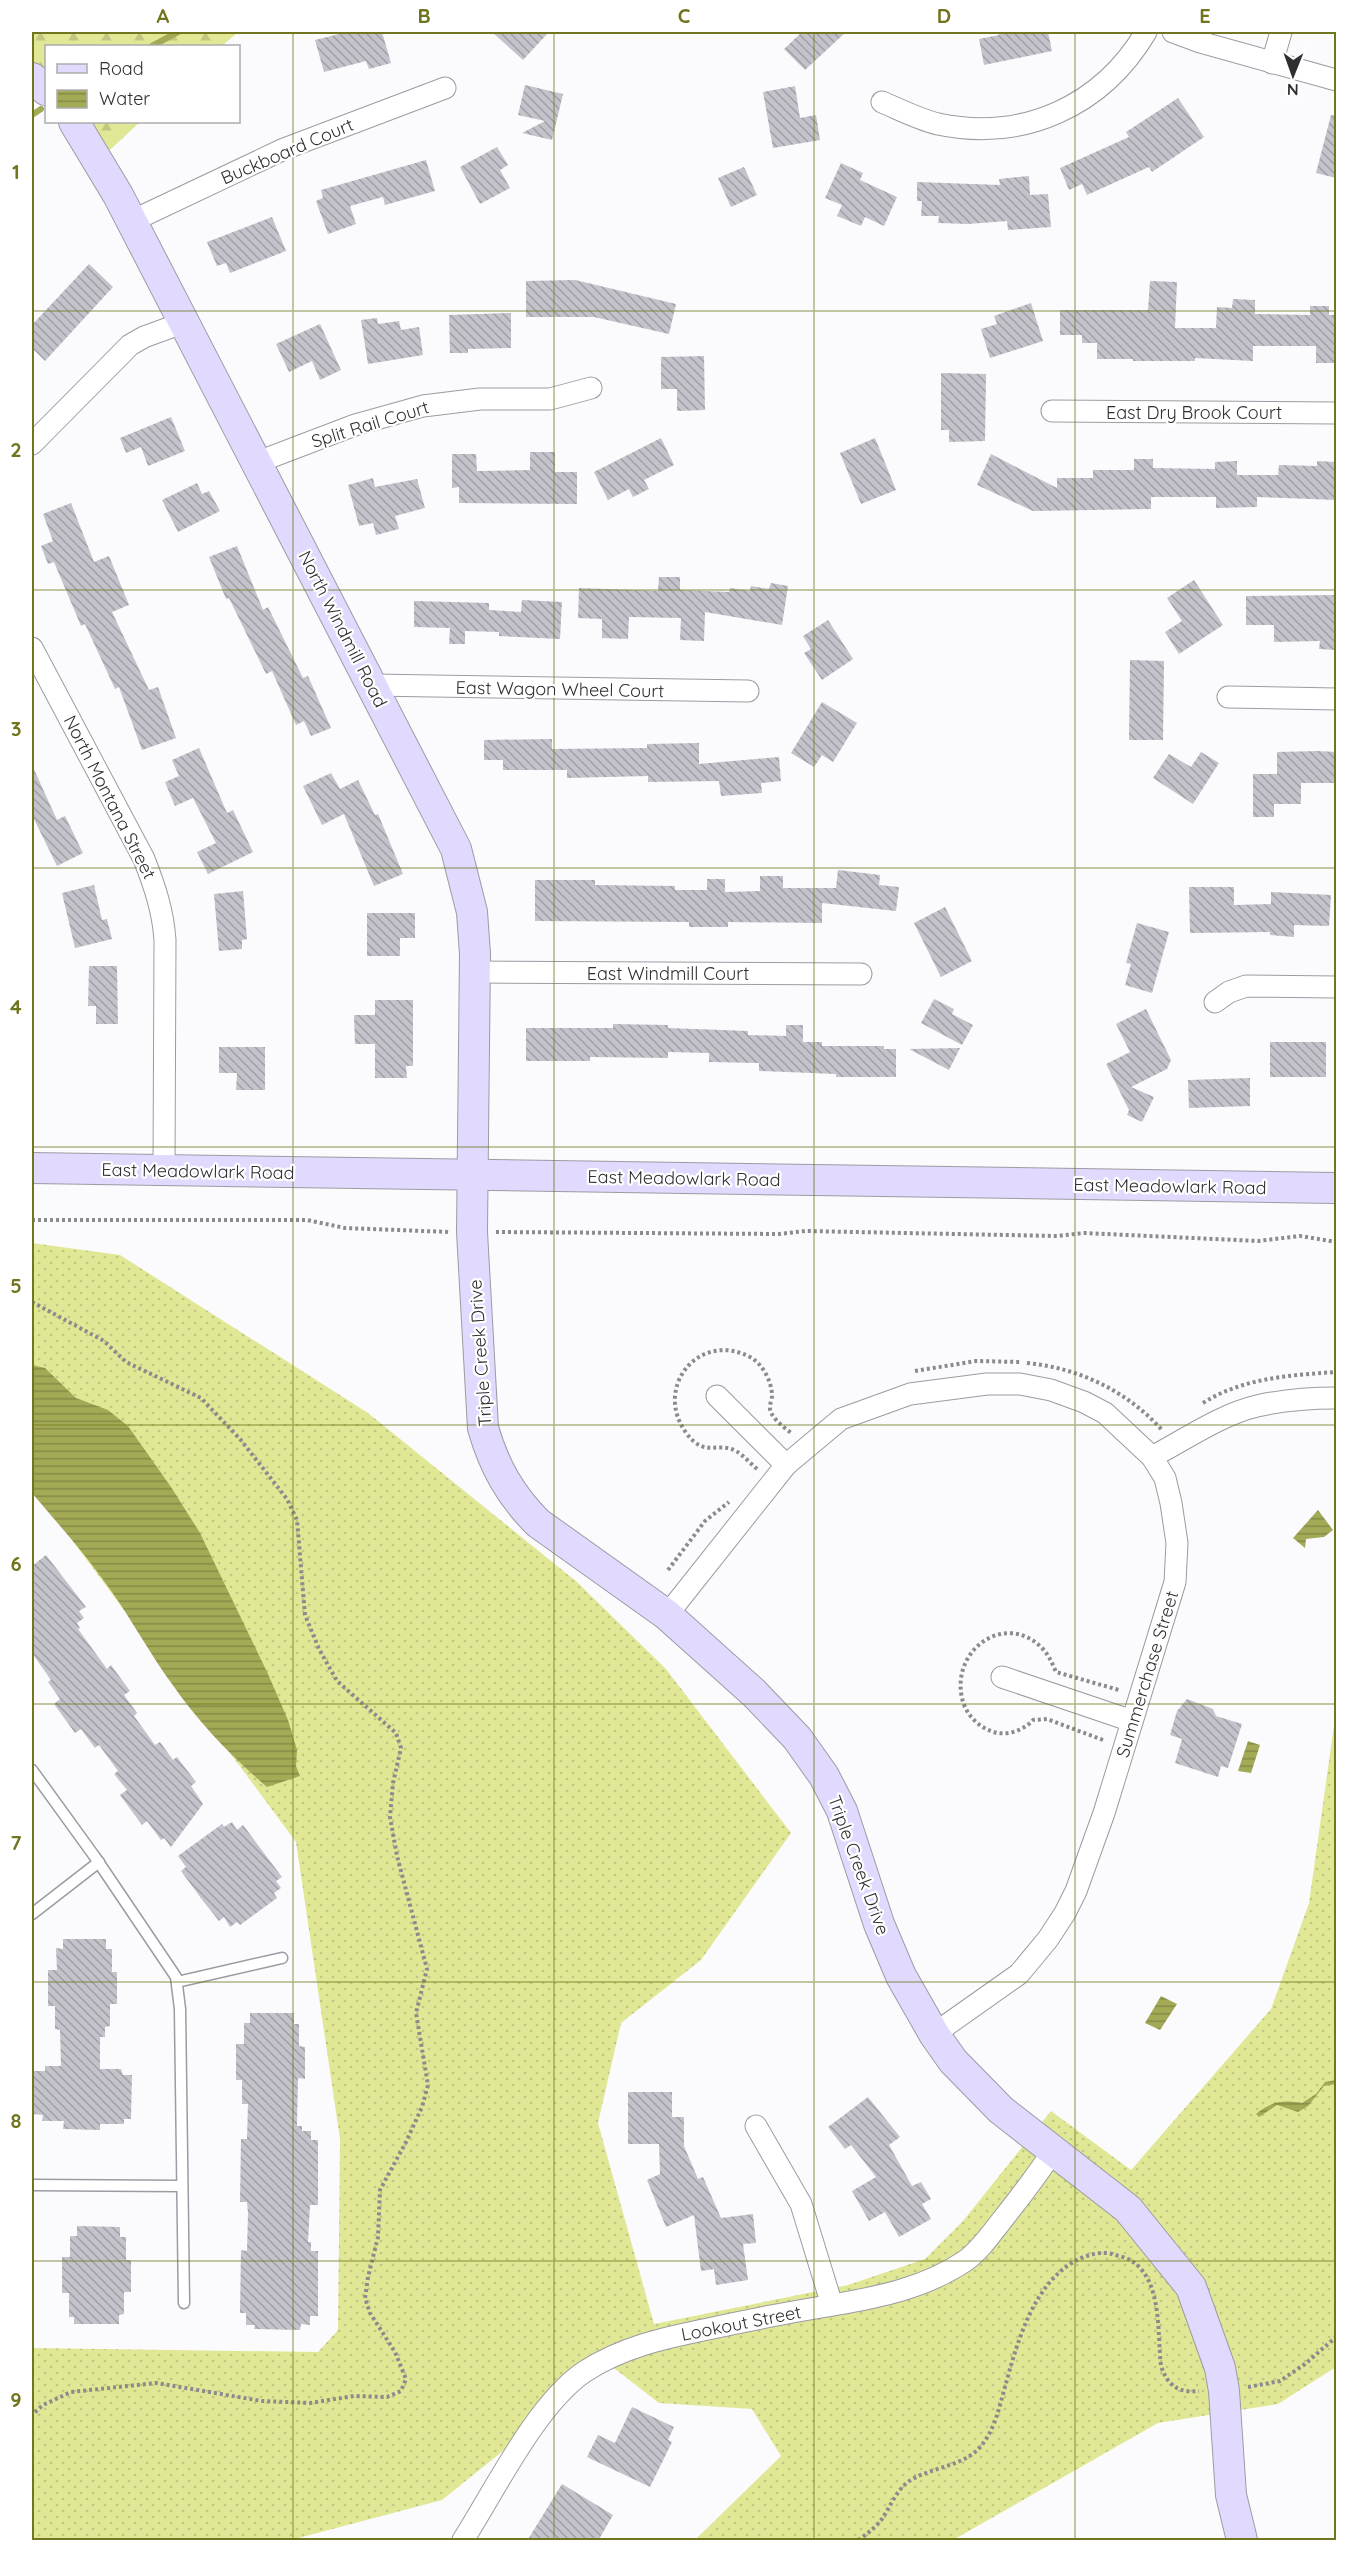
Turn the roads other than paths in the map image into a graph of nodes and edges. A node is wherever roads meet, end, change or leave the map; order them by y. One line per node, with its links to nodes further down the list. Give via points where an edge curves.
1 (1146, 32): 9 (street, via 1117,71 1088,96 1037,121 1008,127 956,127 918,118)
2 (1173, 32): 4 (street)
3 (1281, 32): 4 (street)
4 (1272, 63): 6 (street)
5 (32, 78): 8 (street)
6 (1336, 81)
7 (445, 88): 11 (street, Buckboard Court, via 285,149)
8 (45, 89)
9 (882, 102)
10 (75, 123): 11 (street, North Windmill Road)
11 (132, 221): 12 (street, North Windmill Road)
12 (185, 322): 16 (street, via 130,345); 17 (street, North Windmill Road)
13 (591, 388): 17 (street, Split Rail Court, via 550,399 480,399 423,406 355,425)
14 (1052, 411): 15 (street, East Dry Brook Court)
15 (1336, 413)
16 (32, 444)
17 (258, 462): 19 (street, North Windmill Road)
18 (32, 648): 28 (street, North Montana Street, via 144,859 157,891 165,940)
19 (372, 685): 20 (street, East Wagon Wheel Court); 23 (street, North Windmill Road, via 456,849 472,912)
20 (748, 691)
21 (1228, 697): 22 (street)
22 (1336, 699)
23 (474, 972): 24 (street, East Windmill Court); 29 (street, North Windmill Road)
24 (861, 974)
25 (1336, 987): 26 (street, via 1246,986)
26 (1215, 1002)
27 (32, 1168): 28 (street, East Meadowlark Road)
28 (164, 1170): 29 (street, East Meadowlark Road)
29 (472, 1175): 30 (street, East Meadowlark Road); 35 (street, Triple Creek Drive, via 483,1428 490,1453 505,1484 538,1523)
30 (1336, 1188)
31 (717, 1396): 34 (street)
32 (1336, 1398): 33 (street, via 1256,1406)
33 (1152, 1457): 34 (street, Summerchase Street, via 1105,1413 1084,1402 1020,1384 987,1384 910,1394 841,1419); 37 (street, Summerchase Street, via 1165,1478 1171,1503 1177,1543 1175,1582)
34 (779, 1459): 35 (street, Summerchase Street)
35 (667, 1615): 43 (street, Triple Creek Drive, via 754,1693 797,1738 824,1776 842,1811 901,1976)
36 (1002, 1677): 37 (street)
37 (1132, 1721): 43 (street, Summerchase Street, via 1100,1825 1065,1913 1019,1974)
38 (32, 1770): 39 (lane)
39 (99, 1863): 40 (lane); 42 (lane)
40 (32, 1914)
41 (282, 1958): 42 (lane)
42 (177, 1982): 47 (lane)
43 (934, 2034): 45 (street, Triple Creek Drive, via 953,2061 1001,2110)
44 (756, 2126): 49 (street, via 801,2204)
45 (1053, 2151): 49 (street, Lookout Street, via 1022,2196 966,2260 929,2280 886,2296); 51 (street, Triple Creek Drive, via 1128,2209 1191,2287 1220,2368 1231,2495)
46 (32, 2185): 47 (lane)
47 (181, 2186): 48 (lane)
48 (184, 2303)
49 (832, 2305): 50 (street, Lookout Street, via 648,2342 584,2372 536,2422)
50 (463, 2541)
51 (1242, 2541)

